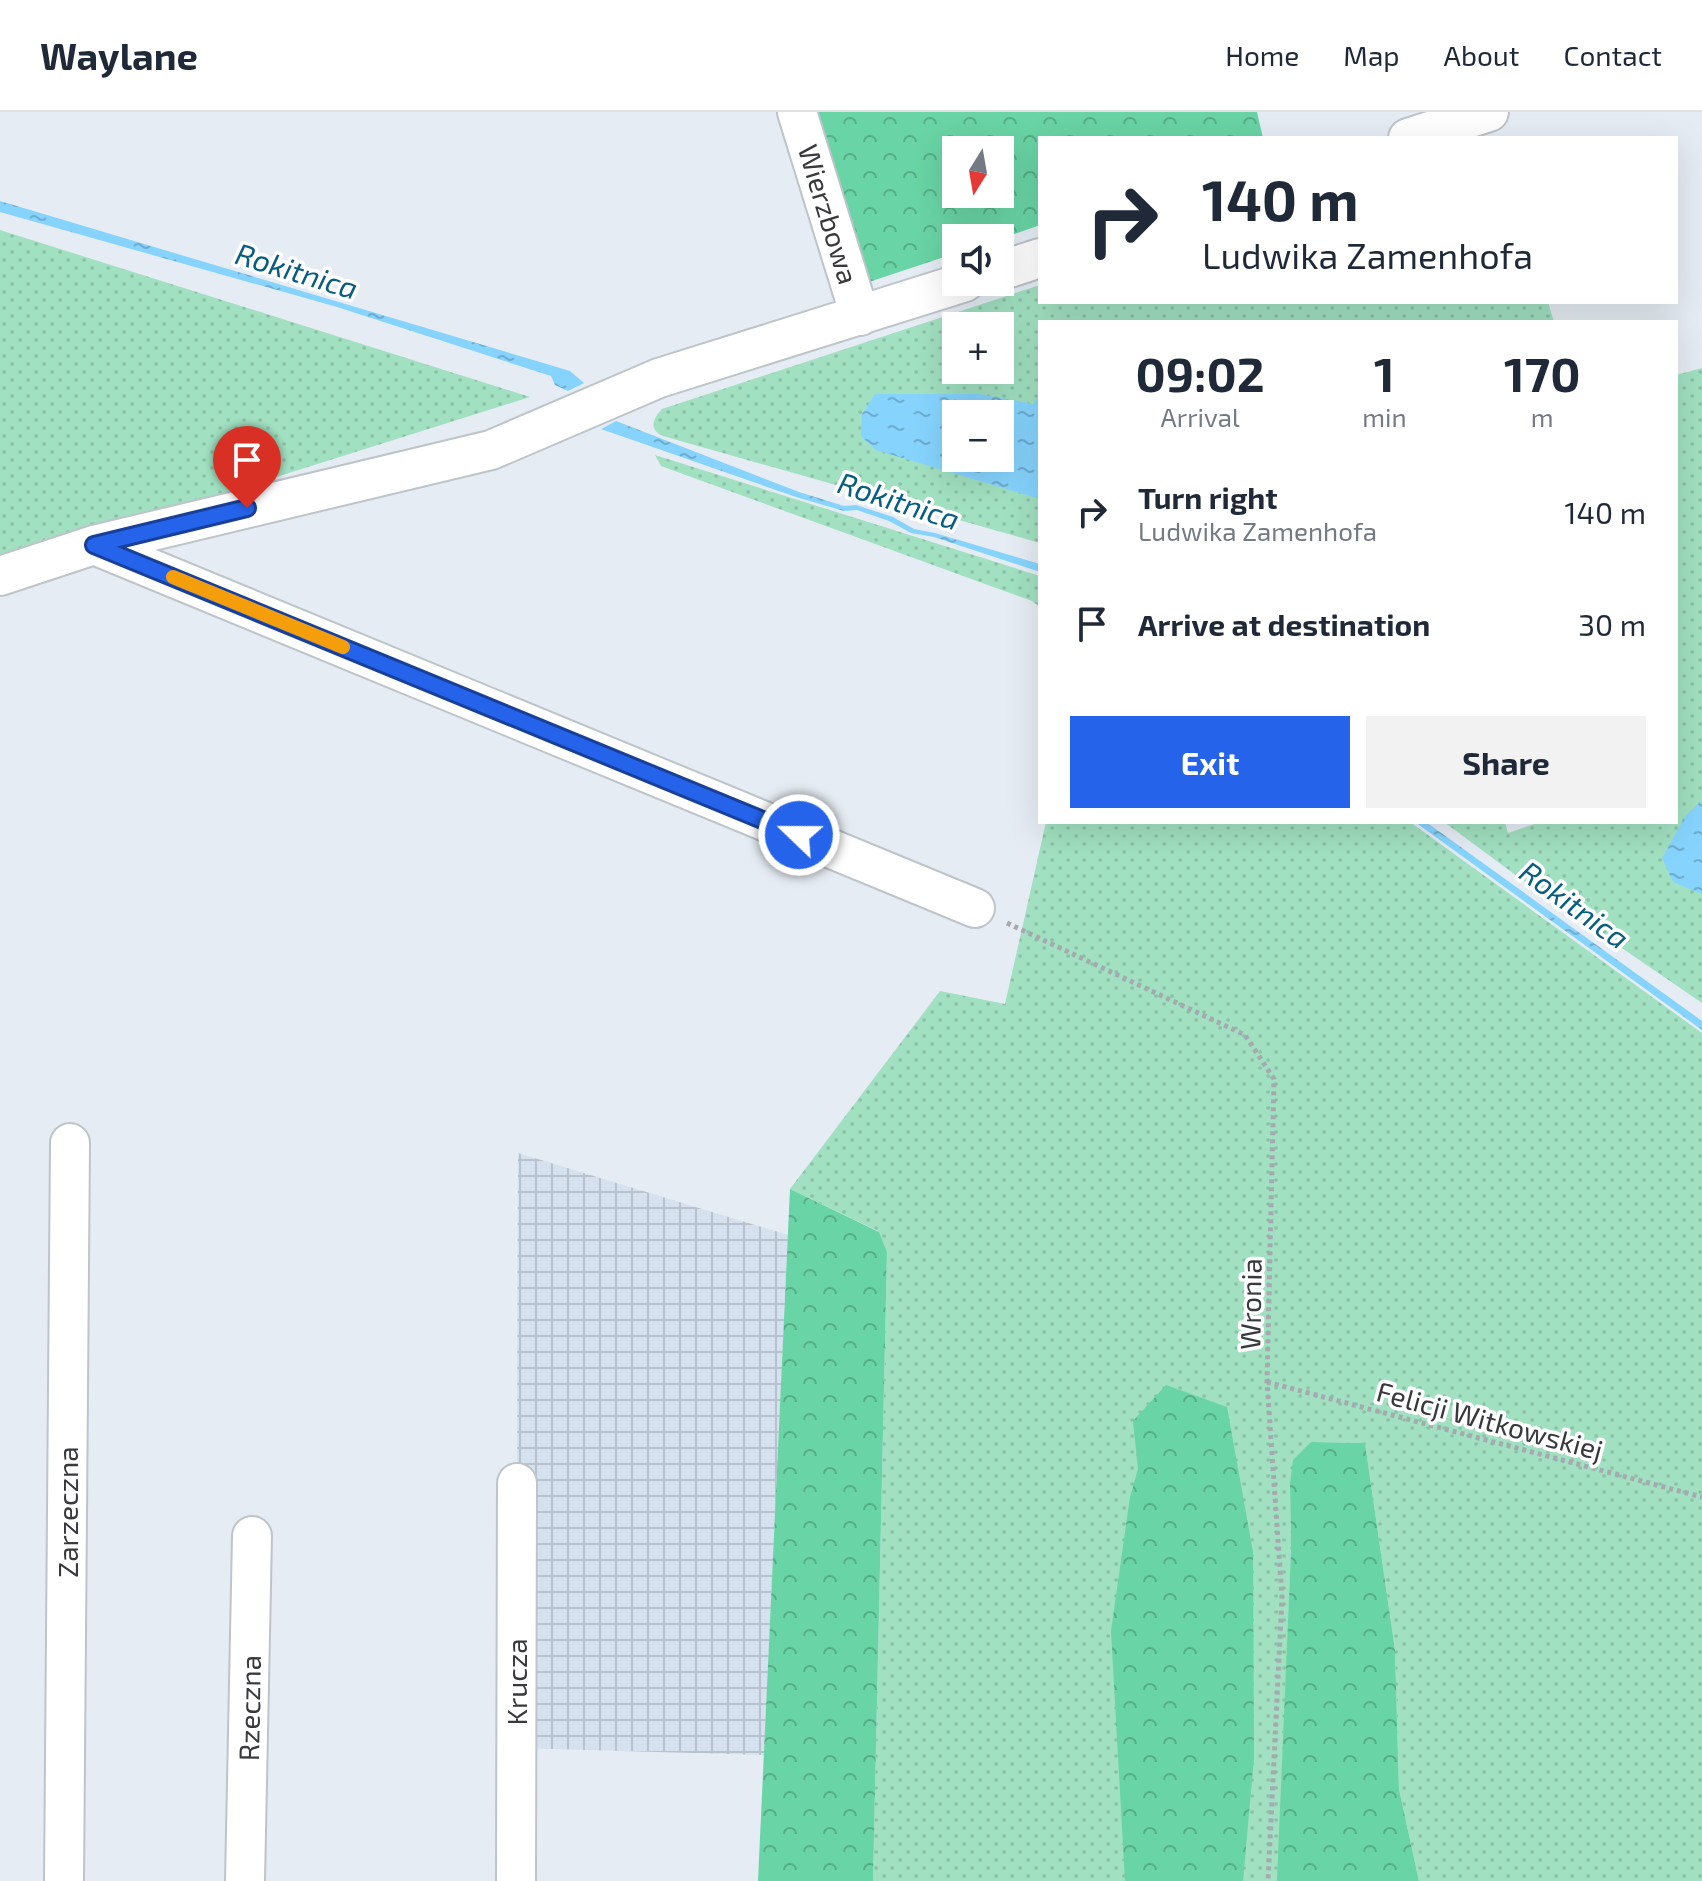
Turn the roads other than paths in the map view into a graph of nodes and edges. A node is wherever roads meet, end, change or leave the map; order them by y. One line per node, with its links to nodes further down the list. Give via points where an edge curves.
1 (797, 112): 7 (street, Wierzbowa)
2 (1489, 112): 3 (street)
3 (1414, 136)
4 (1038, 259): 5 (street)
5 (1014, 266)
6 (942, 289): 7 (street)
7 (860, 316): 8 (street, via 659,378 491,450)
8 (94, 545): 9 (street); 10 (street)
9 (0, 576)
10 (975, 908)
11 (70, 1143): 14 (street, Zarzeczna)
12 (517, 1483): 16 (street, Krucza)
13 (252, 1536): 15 (street, Rzeczna)
14 (64, 1881)
15 (245, 1881)
16 (516, 1881)

